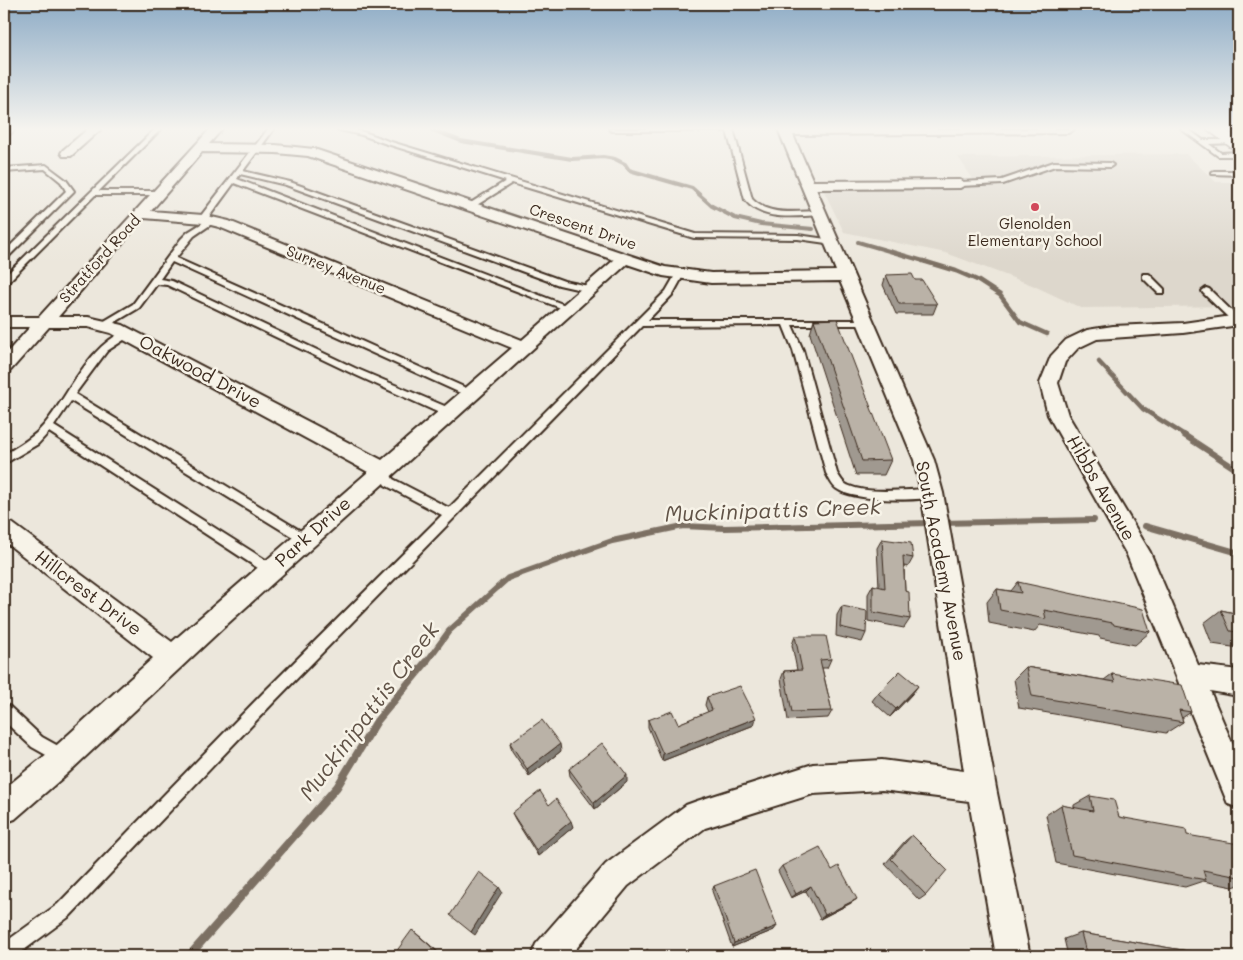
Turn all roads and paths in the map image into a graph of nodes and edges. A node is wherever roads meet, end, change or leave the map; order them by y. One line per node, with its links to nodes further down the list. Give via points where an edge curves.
1 (55, 174): 24 (lane, via 70,191)
2 (112, 174): 17 (lane)
3 (177, 174): 18 (street, Stratford Road)
4 (238, 174): 13 (lane)
5 (248, 174): 32 (lane, via 288,183 562,283)
6 (375, 174): 19 (street, Crescent Drive)
7 (491, 174): 14 (lane)
8 (742, 174): 20 (lane, via 749,200 757,210)
9 (802, 174): 16 (street, South Academy Avenue)
10 (1026, 174): 15 (lane, via 1003,182)
11 (1214, 174): 12 (lane)
12 (1219, 174)
13 (232, 180): 22 (lane); 35 (lane)
14 (512, 180): 19 (lane); 23 (lane, via 694,236 798,237)
15 (960, 184): 16 (street)
16 (807, 185): 20 (street, South Academy Avenue)
17 (93, 193): 18 (lane); 30 (lane)
18 (160, 193): 21 (street, Stratford Road)
19 (472, 206): 25 (street, Crescent Drive)
20 (820, 213): 23 (street, South Academy Avenue)
21 (142, 214): 22 (street, Surrey Avenue); 37 (street, Stratford Road)
22 (207, 220): 26 (lane, via 191,234); 44 (street, Surrey Avenue)
23 (832, 242): 28 (street, South Academy Avenue)
24 (4, 256)
25 (625, 258): 27 (street, Crescent Drive); 32 (street, Park Drive)
26 (172, 259): 31 (lane); 46 (lane)
27 (680, 274): 28 (street, Crescent Drive, via 711,278); 40 (lane, via 670,292)
28 (846, 276): 39 (street, South Academy Avenue)
29 (1146, 276): 33 (lane)
30 (4, 281)
31 (156, 281): 42 (lane, via 136,306); 48 (lane, via 169,283)
32 (590, 289): 35 (street, Park Drive)
33 (1161, 291)
34 (1206, 291): 36 (lane)
35 (569, 308): 44 (street, Park Drive)
36 (1238, 320): 58 (street, Hibbs Avenue, via 1183,328 1094,334 1072,344 1057,360 1048,383 1058,415 1138,552)
37 (44, 321): 38 (street, Oakwood Drive); 42 (street, Oakwood Drive); 45 (street, Stratford Road)
38 (4, 322)
39 (865, 322): 41 (lane); 52 (street, South Academy Avenue, via 924,460)
40 (640, 323): 41 (lane); 53 (lane)
41 (787, 323): 52 (lane, via 798,350 832,473 839,485 867,493)
42 (104, 325): 43 (street, Oakwood Drive)
43 (126, 334): 47 (lane, via 104,350); 51 (street, Oakwood Drive)
44 (524, 347): 46 (street, Park Drive)
45 (4, 367)
46 (471, 394): 48 (street, Park Drive)
47 (69, 395): 49 (lane); 55 (lane)
48 (450, 413): 51 (street, Park Drive)
49 (48, 427): 50 (lane, via 34,441); 56 (lane)
50 (4, 460)
51 (382, 470): 53 (lane, via 389,482); 55 (street, Park Drive)
52 (932, 493): 62 (street, South Academy Avenue)
53 (450, 514): 65 (lane, via 64,910)
54 (4, 529): 57 (street, Hillcrest Drive)
55 (305, 539): 56 (street, Park Drive)
56 (271, 570): 57 (street, Park Drive)
57 (172, 657): 61 (street, Park Drive)
58 (1190, 676): 59 (street); 63 (street, Hibbs Avenue)
59 (1239, 683)
60 (4, 711): 61 (lane, via 37,742)
61 (64, 757): 64 (street, Park Drive)
62 (981, 788): 66 (street, via 882,775 813,779 697,816 618,875); 67 (street, South Academy Avenue)
63 (1239, 793)
64 (4, 808)
65 (4, 954)
66 (548, 956)
67 (1013, 956)

